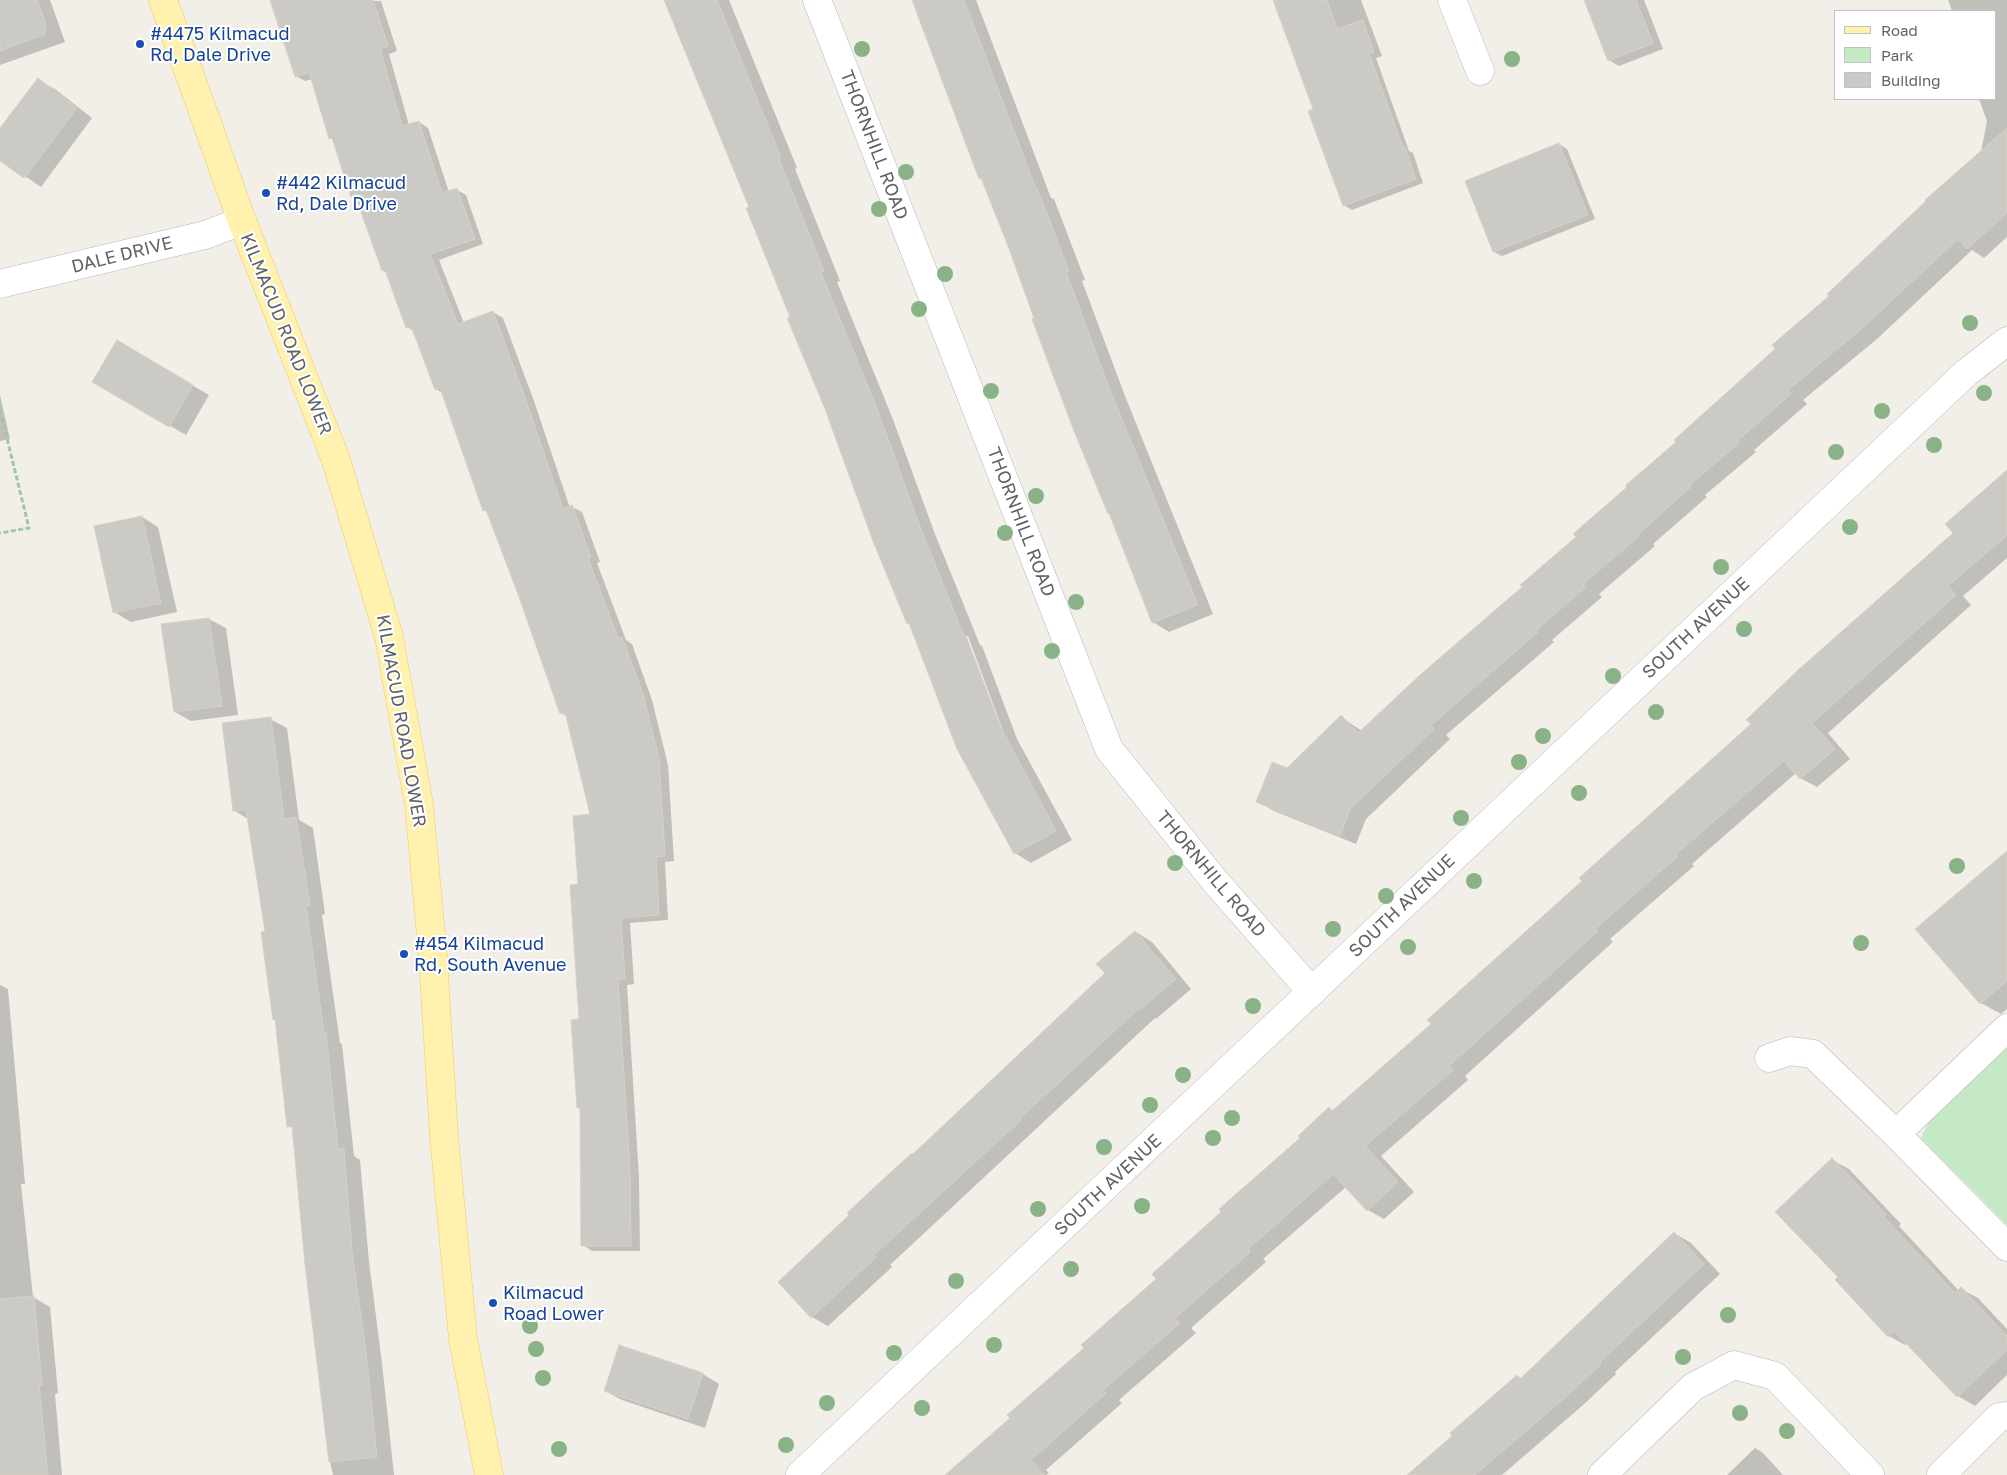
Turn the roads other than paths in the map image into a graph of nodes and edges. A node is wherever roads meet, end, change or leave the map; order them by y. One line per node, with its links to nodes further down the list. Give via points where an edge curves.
1 (163, 0): 5 (main road, KILMACUD ROAD LOWER)
2 (817, 0): 8 (street, THORNHILL ROAD, via 1109,749 1214,880)
3 (1452, 0): 4 (street)
4 (1480, 71)
5 (242, 221): 6 (street, DALE DRIVE, via 205,235); 14 (main road, KILMACUD ROAD LOWER, via 336,460 389,637 419,805 463,1339)
6 (0, 284)
7 (2007, 341): 8 (street, SOUTH AVENUE, via 1966,373)
8 (1312, 992): 15 (street, SOUTH AVENUE)
9 (2007, 1028): 11 (street)
10 (1769, 1058): 11 (street, via 1790,1051 1813,1054)
11 (1896, 1134): 12 (street)
12 (2007, 1247)
13 (2007, 1416): 18 (street, via 1999,1417)
14 (489, 1475)
15 (800, 1475)
16 (1602, 1475): 17 (street, via 1693,1387 1734,1365 1775,1376)
17 (1870, 1475)
18 (1942, 1475)

